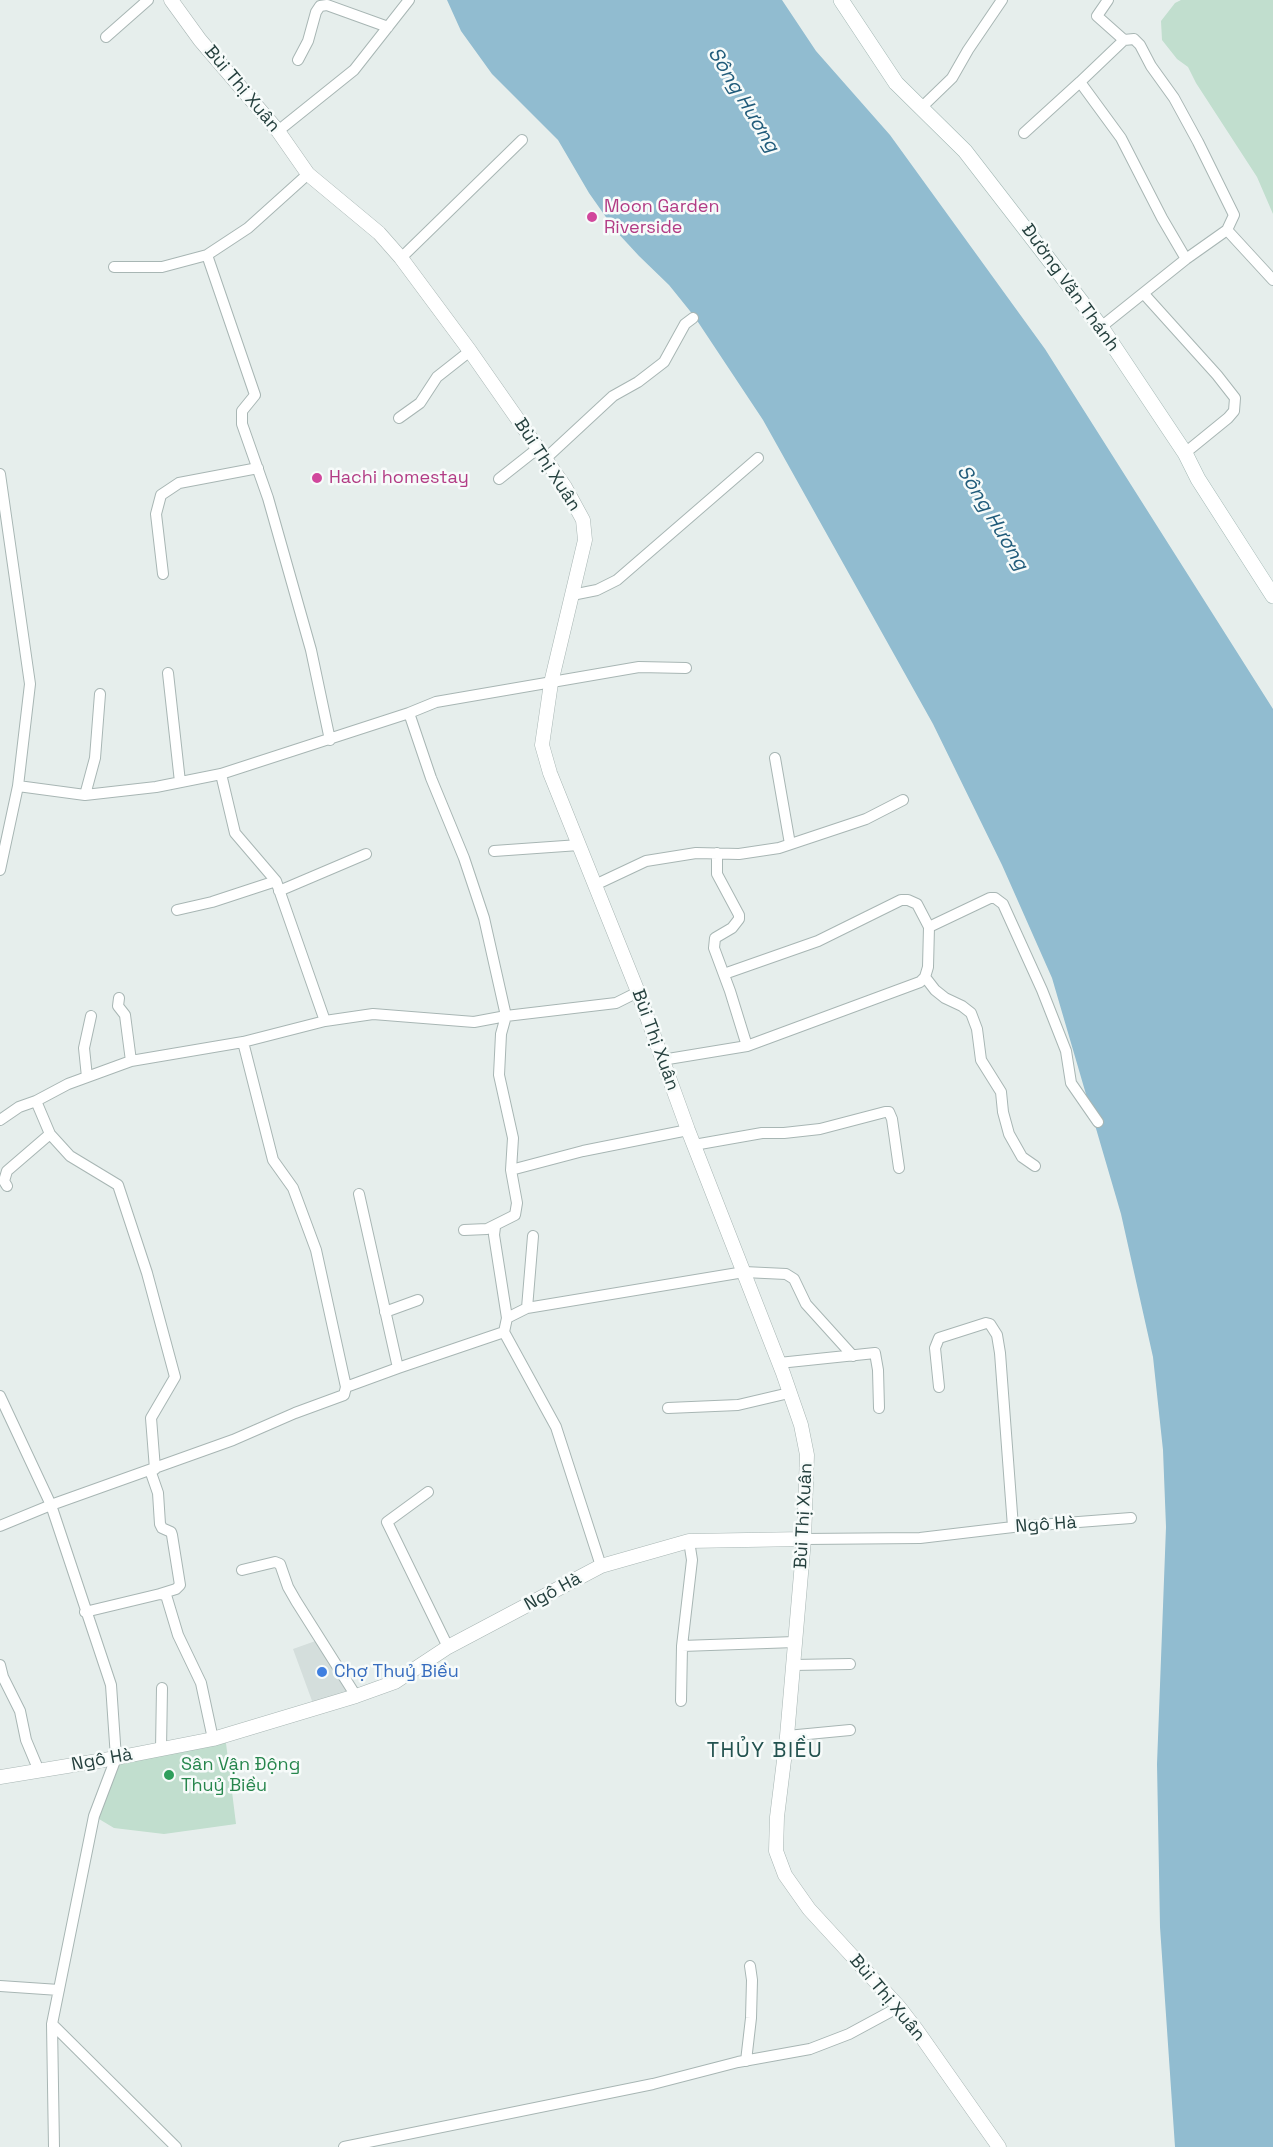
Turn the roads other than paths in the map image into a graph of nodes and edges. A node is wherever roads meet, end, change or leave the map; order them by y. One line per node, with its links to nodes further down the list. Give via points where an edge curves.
1 (148, 0): 8 (street)
2 (171, 0): 13 (street, Bùi Thị Xuân)
3 (409, 0): 7 (street)
4 (841, 0): 12 (main road, Đường Văn Thánh, via 896,83)
5 (1002, 0): 12 (street, via 952,78)
6 (1108, 0): 9 (street, via 1097,16)
7 (388, 27): 10 (street, via 327,5 320,6); 13 (street, via 354,70)
8 (106, 37)
9 (1124, 40): 11 (street); 17 (street, via 1134,39 1140,45 1198,142 1234,215)
10 (298, 60)
11 (1080, 82): 14 (street); 20 (street, via 1121,138)
12 (922, 107): 25 (main road, Đường Văn Thánh, via 972,160)
13 (278, 131): 16 (street, Bùi Thị Xuân)
14 (1024, 132)
15 (522, 140): 19 (street)
16 (308, 174): 18 (street, via 248,228); 19 (street, Bùi Thị Xuân, via 379,233)
17 (1227, 230): 20 (street); 22 (street)
18 (207, 255): 21 (street, via 162,267); 31 (street, via 255,395 242,411 242,424)
19 (401, 258): 26 (street, Bùi Thị Xuân)
20 (1186, 259): 23 (street)
21 (114, 267)
22 (1273, 280)
23 (1144, 294): 25 (street); 28 (street, via 1234,398 1234,411 1228,418)
24 (693, 318): 29 (street, via 685,324 664,362 613,396)
25 (1101, 327): 28 (main road, Đường Văn Thánh)
26 (470, 351): 27 (street, via 437,377 420,403); 29 (street, Bùi Thị Xuân)
27 (399, 418)
28 (1185, 453): 36 (main road, Đường Văn Thánh)
29 (541, 454): 33 (street); 35 (street, Bùi Thị Xuân, via 583,520 585,540)
30 (758, 458): 35 (street, via 617,580 597,590)
31 (258, 468): 34 (street, via 179,483 161,495 156,514); 42 (street, via 311,650)
32 (0, 474): 46 (street, via 30,684)
33 (499, 479)
34 (164, 574)
35 (572, 595): 39 (street, Bùi Thị Xuân)
36 (1273, 596)
37 (686, 668): 39 (street, via 639,667)
38 (168, 673): 45 (street)
39 (551, 683): 41 (street, via 436,702); 51 (street, Bùi Thị Xuân, via 542,745)
40 (100, 694): 47 (street, via 95,758)
41 (409, 713): 42 (street); 65 (street, via 484,918)
42 (330, 740): 44 (street)
43 (775, 758): 50 (street)
44 (221, 774): 45 (street); 57 (street, via 235,833)
45 (180, 782): 47 (street)
46 (18, 786): 47 (street); 49 (street)
47 (85, 795)
48 (903, 801): 50 (street, via 866,819)
49 (3, 840): 55 (street)
50 (789, 844): 53 (street, via 759,852)
51 (579, 845): 52 (street); 56 (street, Bùi Thị Xuân)
52 (494, 851)
53 (717, 853): 56 (street, via 646,861); 60 (street, via 717,874 740,915 732,928 719,934 714,942)
54 (366, 854): 57 (street)
55 (0, 870)
56 (595, 885): 62 (street, Bùi Thị Xuân)
57 (278, 886): 58 (street); 66 (street)
58 (177, 910)
59 (929, 927): 60 (street, via 917,904 901,900 818,941); 61 (street, via 930,954); 74 (street, via 990,898 1003,904 1064,1045 1071,1083)
60 (724, 974): 68 (street)
61 (925, 978): 68 (street, via 910,987); 78 (street, via 945,998 971,1013 981,1060 1001,1092 1010,1134 1022,1157)
62 (638, 992): 65 (street, via 616,1003); 70 (street, Bùi Thị Xuân)
63 (119, 998): 69 (street)
64 (91, 1016): 71 (street, via 84,1048)
65 (506, 1016): 66 (street, via 474,1022 373,1014); 80 (street, via 499,1075 513,1138)
66 (325, 1021): 67 (street)
67 (243, 1042): 69 (street); 95 (street, via 273,1160 293,1188 316,1250)
68 (747, 1046): 70 (street)
69 (131, 1060): 71 (street)
70 (662, 1060): 75 (street, Bùi Thị Xuân)
71 (87, 1077): 72 (street)
72 (36, 1101): 73 (street); 76 (street)
73 (0, 1120)
74 (1098, 1122)
75 (688, 1131): 77 (street, Bùi Thị Xuân); 80 (street, via 583,1151)
76 (50, 1134): 81 (street, via 7,1171); 101 (street, via 70,1156 118,1185 147,1273 175,1377 151,1418)
77 (694, 1145): 79 (street, via 762,1133 820,1129 889,1112); 86 (street, Bùi Thị Xuân)
78 (1035, 1166)
79 (899, 1168)
80 (511, 1170): 83 (street, via 517,1203 515,1215)
81 (7, 1186)
82 (359, 1194): 89 (street)
83 (495, 1227): 84 (street); 90 (street)
84 (464, 1230)
85 (533, 1236): 88 (street)
86 (744, 1272): 88 (street); 92 (street, via 786,1274 795,1279 806,1304); 93 (street, Bùi Thị Xuân)
87 (418, 1300): 89 (street)
88 (527, 1308): 90 (street)
89 (385, 1312): 94 (street)
90 (507, 1318): 91 (street)
91 (504, 1332): 94 (street); 109 (street, via 556,1427)
92 (853, 1356): 93 (street); 100 (street, via 876,1354)
93 (779, 1363): 97 (street, Bùi Thị Xuân)
94 (398, 1368): 95 (street)
95 (346, 1387): 101 (street, via 344,1395)
96 (939, 1387): 106 (street, via 935,1348 939,1338 990,1324 997,1335 1000,1353)
97 (789, 1393): 99 (street, via 738,1405); 107 (street, Bùi Thị Xuân, via 807,1455)
98 (0, 1396): 103 (street)
99 (668, 1408)
100 (879, 1408)
101 (152, 1470): 103 (street); 111 (street, via 160,1524 172,1535 180,1586)
102 (428, 1491): 115 (street, via 387,1522)
103 (51, 1505): 105 (street); 112 (street)
104 (1131, 1518): 106 (street, Ngô Hà)
105 (0, 1526)
106 (1013, 1527): 107 (street, Ngô Hà, via 920,1538)
107 (804, 1539): 108 (street, Ngô Hà); 113 (street, Bùi Thị Xuân)
108 (689, 1541): 109 (street, Ngô Hà); 114 (street, via 692,1560)
109 (601, 1566): 115 (street, Ngô Hà)
110 (242, 1570): 120 (street, via 280,1564 296,1601)
111 (160, 1594): 112 (street); 124 (street, via 169,1599 178,1635 201,1683)
112 (85, 1612): 126 (street, via 111,1685)
113 (795, 1642): 114 (street); 118 (street, Bùi Thị Xuân)
114 (682, 1646): 121 (street)
115 (448, 1647): 120 (street, Ngô Hà, via 395,1682)
116 (850, 1664): 118 (street)
117 (0, 1665): 127 (street, via 17,1701 26,1740)
118 (794, 1665): 123 (street, Bùi Thị Xuân)
119 (162, 1688): 125 (street)
120 (356, 1696): 124 (street, Ngô Hà)
121 (681, 1701)
122 (849, 1730): 123 (street)
123 (786, 1736): 132 (street, Bùi Thị Xuân, via 776,1851 785,1875 809,1909)
124 (213, 1739): 125 (street, Ngô Hà)
125 (161, 1749): 126 (street, Ngô Hà)
126 (116, 1758): 127 (street, Ngô Hà); 131 (street, via 94,1816)
127 (39, 1771): 128 (street, Ngô Hà)
128 (0, 1777)
129 (750, 1966): 134 (street, via 752,2006)
130 (0, 1986): 131 (street)
131 (59, 1990): 133 (street)
132 (899, 2007): 134 (street, via 849,2034 810,2049); 138 (street, Bùi Thị Xuân)
133 (52, 2024): 135 (street); 136 (street)
134 (746, 2061): 137 (street, via 653,2084)
135 (54, 2147)
136 (176, 2147)
137 (344, 2147)
138 (999, 2147)

